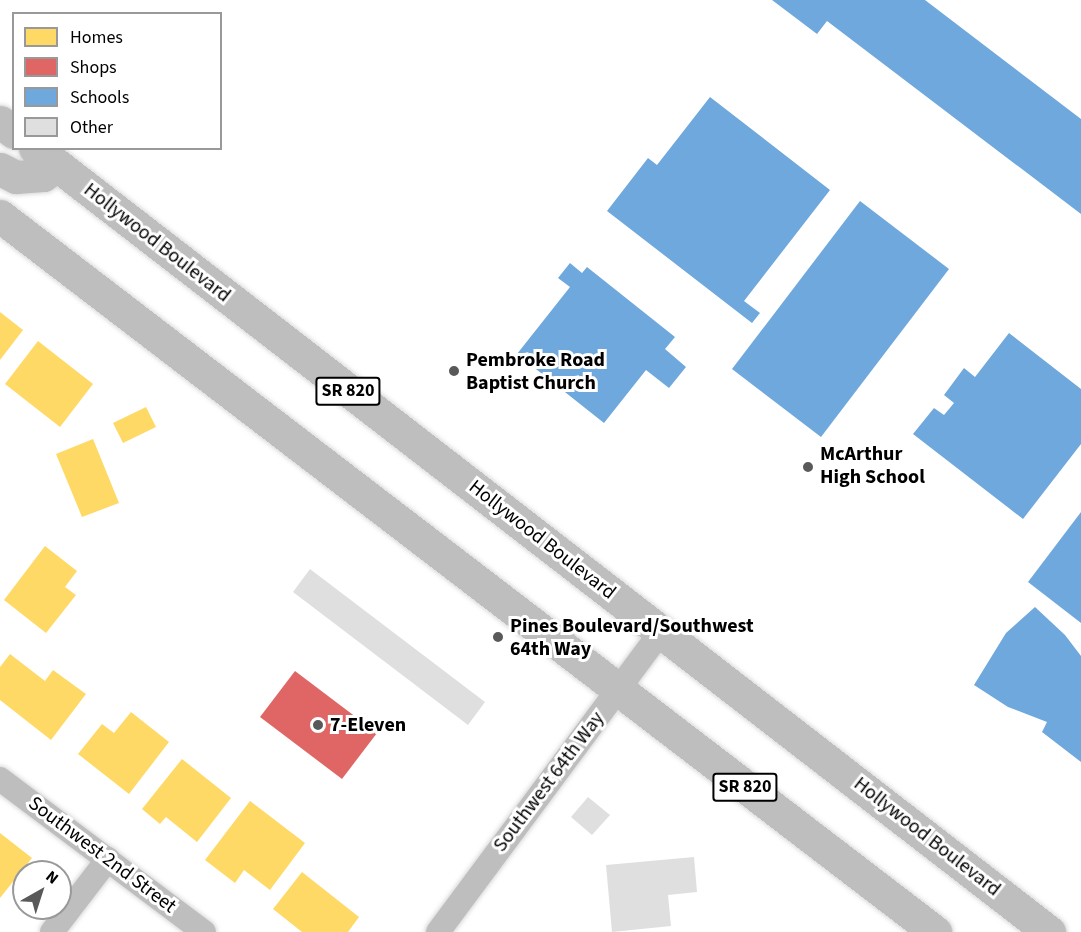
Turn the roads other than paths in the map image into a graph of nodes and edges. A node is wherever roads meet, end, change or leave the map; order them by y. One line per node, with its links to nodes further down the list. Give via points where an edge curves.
1 (46, 157): 2 (highway, via 42,174 16,177); 4 (highway, Hollywood Boulevard / SR 820)
2 (0, 169)
3 (0, 216): 5 (highway, SR 820)
4 (661, 632): 5 (street, Southwest 64th Way); 12 (highway, Hollywood Boulevard / SR 820)
5 (618, 690): 10 (street, Southwest 64th Way); 11 (highway, SR 820)
6 (0, 779): 7 (street, Southwest 2nd Street)
7 (108, 859): 8 (street); 9 (street, Southwest 2nd Street)
8 (52, 932)
9 (204, 932)
10 (438, 932)
11 (935, 932)
12 (1049, 932)

